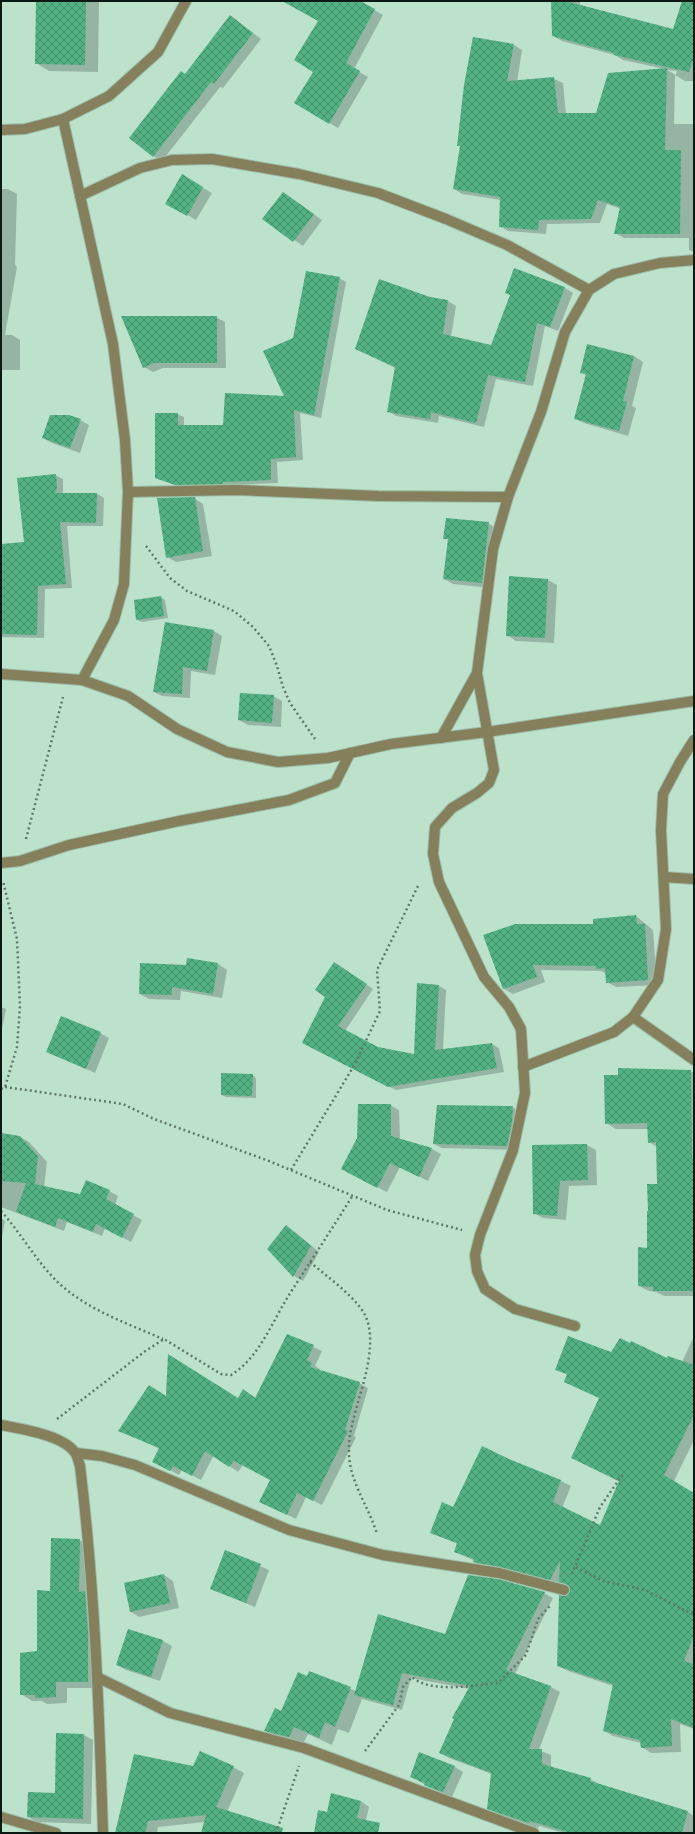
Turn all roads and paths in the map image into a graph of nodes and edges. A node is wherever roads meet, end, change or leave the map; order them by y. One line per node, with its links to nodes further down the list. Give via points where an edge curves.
1 (186, 1): 2 (street, via 158,52 109,96)
2 (63, 119): 3 (street, via 25,129); 4 (street)
3 (1, 130)
4 (80, 196): 6 (street, via 140,168 172,160 212,159 299,174 378,193 446,219 507,245); 7 (street, via 113,344 125,440)
5 (694, 260): 6 (street, via 660,263 614,274)
6 (589, 290): 8 (street, via 565,332 541,412)
7 (128, 492): 8 (street, via 237,490 378,496); 9 (street)
8 (508, 497): 10 (street, via 493,549)
9 (127, 518): 13 (street, via 124,584 114,620); 19 (path, via 170,578 187,591 234,611 253,627 269,646 290,703)
10 (477, 673): 15 (street); 16 (street)
11 (1, 674): 12 (street)
12 (68, 679): 13 (street); 21 (path)
13 (82, 680): 19 (street, via 128,696 177,729 227,752 278,762)
14 (694, 701): 15 (street)
15 (487, 732): 16 (street); 20 (street, via 494,770 489,783 452,808 435,827)
16 (441, 738): 18 (street, via 391,744)
17 (694, 740): 23 (street, via 663,794 661,830)
18 (350, 753): 19 (street); 21 (street, via 335,783 289,800 68,845)
19 (328, 758)
20 (432, 854): 28 (street, via 439,882 484,977 509,1007 521,1029); 31 (path, via 376,970 380,1011 355,1064)
21 (20, 861): 22 (street)
22 (1, 864)
23 (664, 877): 25 (street); 26 (street, via 666,929 658,980)
24 (3, 879): 29 (path, via 17,939 20,1006 17,1047)
25 (694, 879)
26 (633, 1017): 27 (street); 28 (street, via 614,1032)
27 (694, 1060)
28 (523, 1067): 34 (street, via 525,1093 513,1150)
29 (5, 1087): 30 (path); 31 (path, via 123,1104 154,1119)
30 (1, 1089)
31 (291, 1170): 32 (path)
32 (353, 1195): 34 (path, via 387,1210); 35 (path)
33 (1, 1211): 37 (path, via 50,1274 78,1299)
34 (480, 1235): 36 (street, via 475,1255 477,1271 485,1289 515,1309)
35 (310, 1262): 37 (path, via 256,1350 241,1369 230,1376 221,1374); 42 (path, via 347,1293 365,1315 371,1341 366,1375 351,1428 349,1454 352,1476 376,1531)
36 (575, 1326)
37 (164, 1340): 39 (path, via 144,1352)
38 (1, 1425): 39 (street)
39 (39, 1432): 40 (street, via 63,1443)
40 (76, 1454): 42 (street, via 102,1456 135,1465 289,1530); 46 (street, via 85,1504)
41 (623, 1474): 43 (path, via 600,1507)
42 (383, 1555): 44 (street, via 499,1573)
43 (576, 1567): 44 (path); 45 (path, via 603,1581 645,1590)
44 (564, 1590): 48 (path, via 538,1619 526,1655 498,1683 446,1687 419,1683 412,1677 402,1687 399,1706)
45 (694, 1615)
46 (98, 1678): 47 (street, via 170,1713); 51 (street)
47 (304, 1748): 48 (street); 52 (path)
48 (354, 1766): 53 (street)
49 (1, 1817): 50 (street)
50 (56, 1833)
51 (103, 1833)
52 (276, 1833)
53 (534, 1833)

